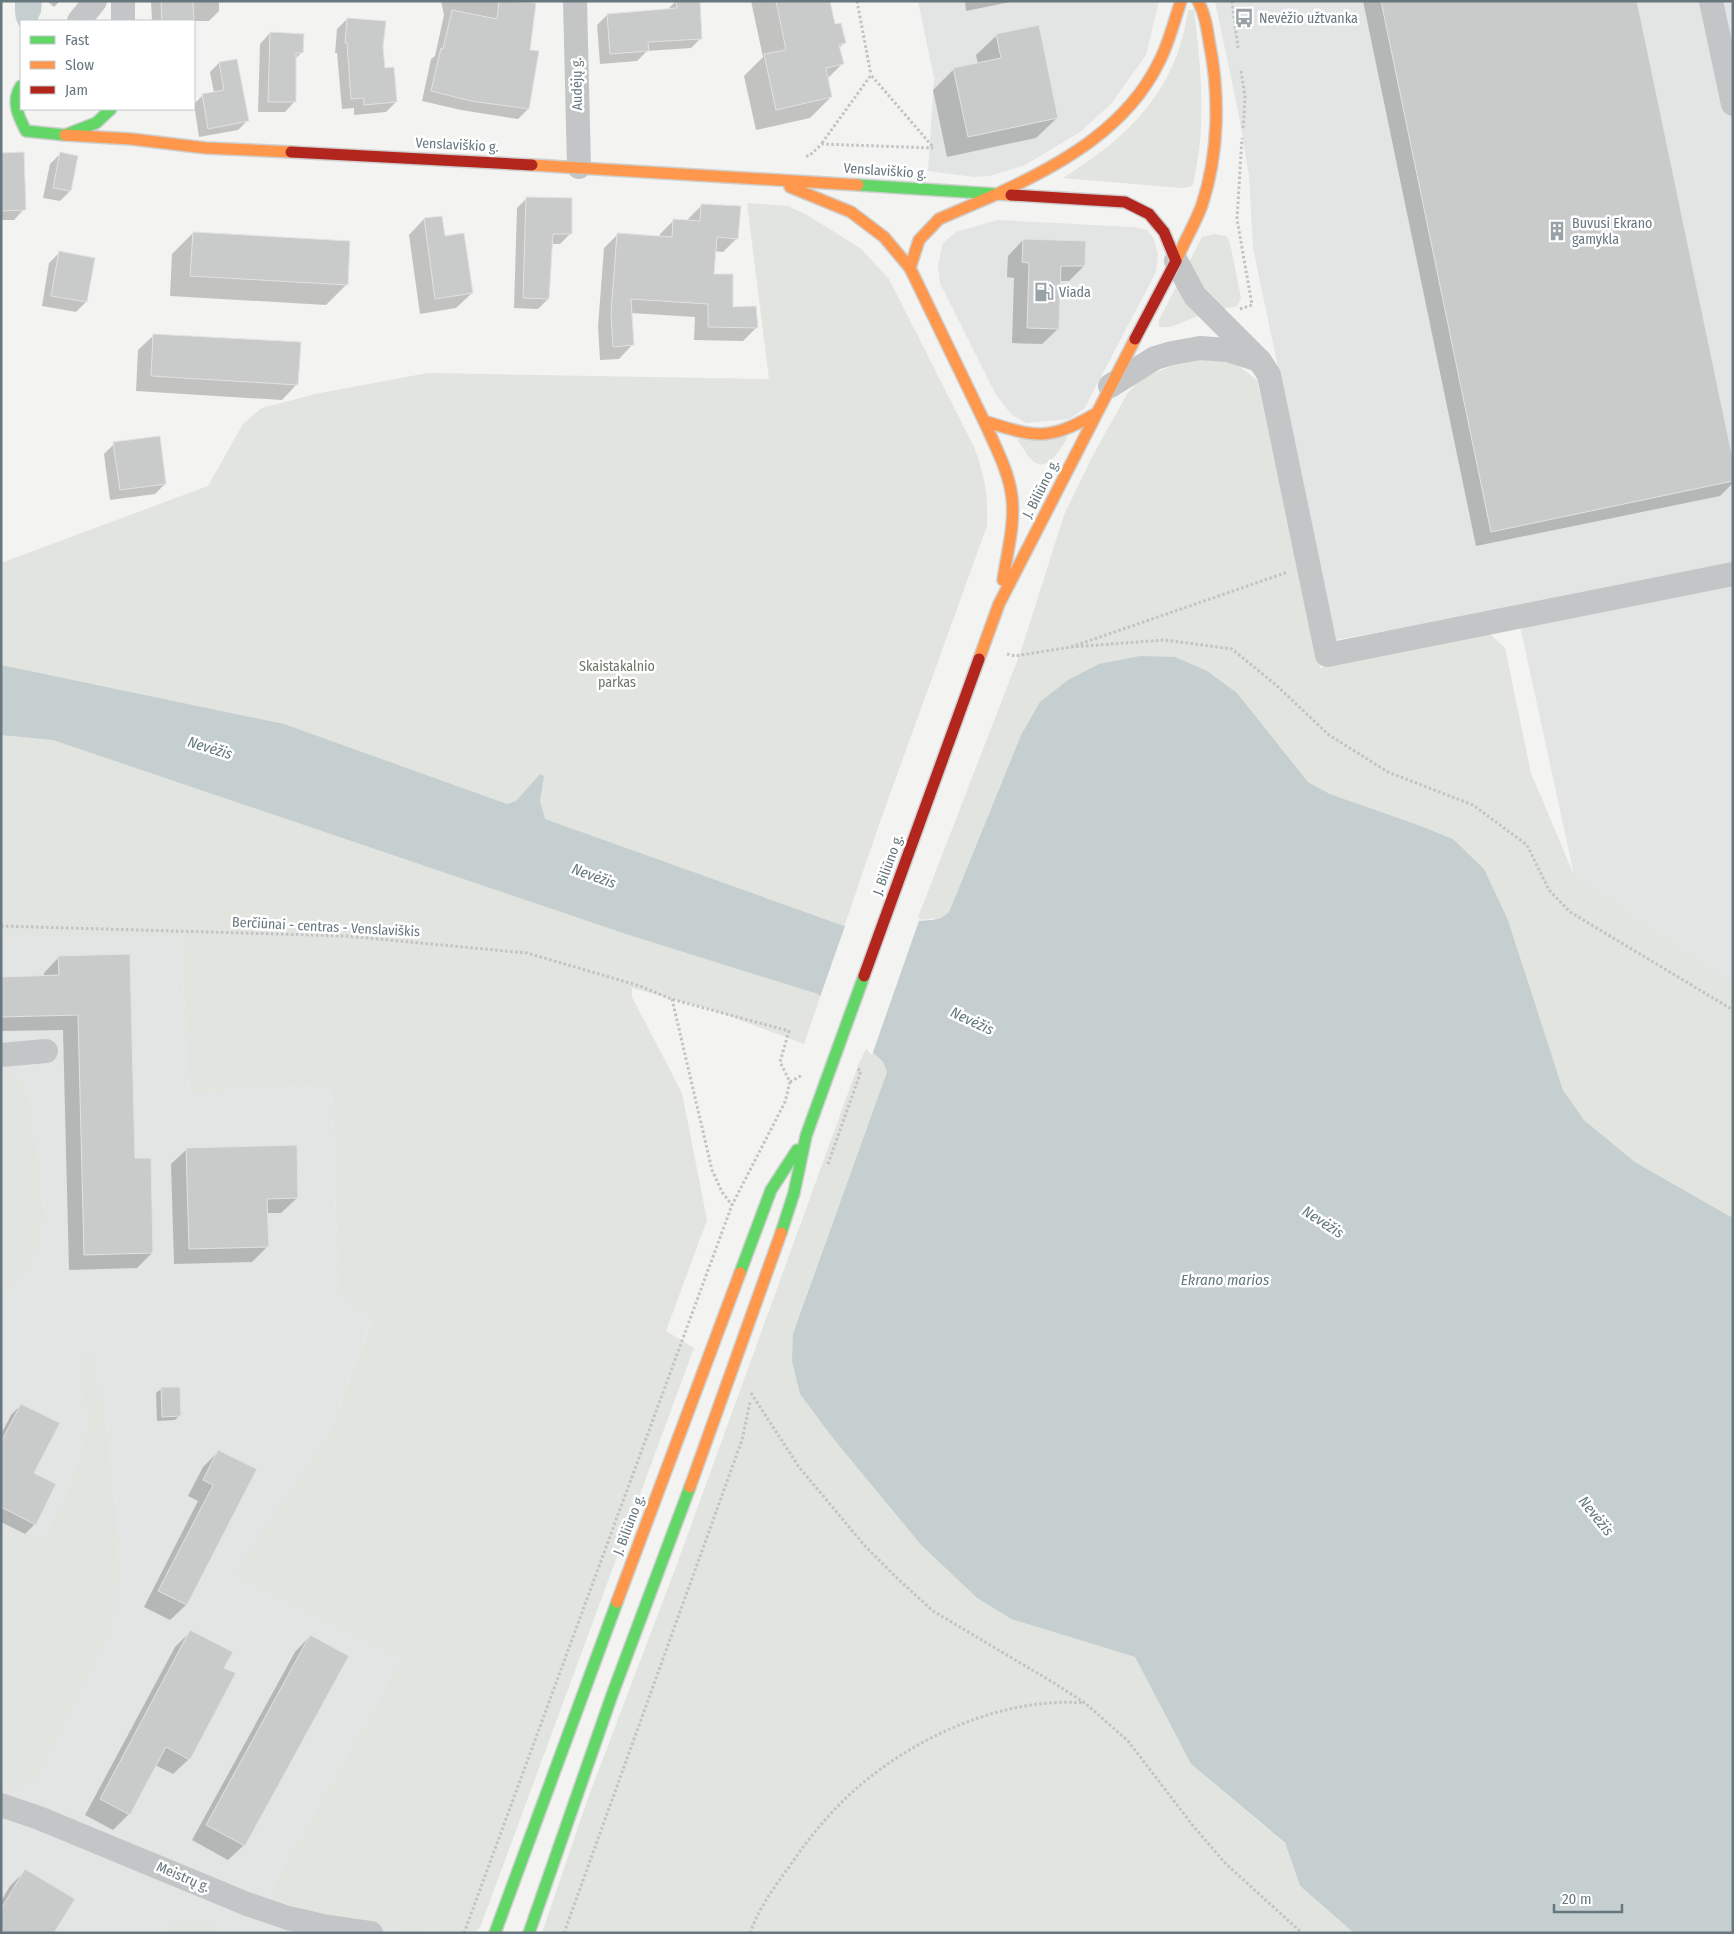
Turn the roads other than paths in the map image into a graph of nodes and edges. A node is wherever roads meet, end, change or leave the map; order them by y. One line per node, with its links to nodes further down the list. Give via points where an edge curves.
1 (95, 1): 7 (street)
2 (123, 1): 8 (street)
3 (575, 1): 18 (street, Audėjų g.)
4 (1181, 1): 20 (main road, via 1159,62 1145,88 1120,116 1082,149 1038,176)
5 (1198, 1): 21 (main road, J. Biliūno g., via 1214,59 1213,151 1204,198)
6 (1711, 1): 11 (street)
7 (80, 20)
8 (123, 20)
9 (20, 88): 10 (main road); 15 (main road, via 16,104)
10 (7, 98)
11 (1733, 104)
12 (110, 110): 16 (main road, via 96,123)
13 (130, 128): 17 (main road)
14 (10, 129): 15 (main road, Venslaviškio g.)
15 (26, 131): 16 (main road, Venslaviškio g.)
16 (66, 135): 17 (main road, Venslaviškio g.)
17 (142, 141): 18 (main road, Venslaviškio g., via 206,148)
18 (580, 167): 19 (main road, Venslaviškio g.)
19 (770, 179): 20 (main road, Venslaviškio g.); 22 (main road, Venslaviškio g., via 851,212 884,237)
20 (997, 194): 21 (main road, Venslaviškio g., via 1125,202 1149,214 1164,232); 22 (main road, via 939,219 919,240)
21 (1176, 261): 23 (street, via 1195,296); 24 (main road, J. Biliūno g.)
22 (910, 268): 26 (main road, J. Biliūno g.)
23 (1260, 361): 24 (street, via 1228,350 1200,348 1155,358); 27 (street, via 1269,375 1327,655)
24 (1110, 386): 25 (main road, J. Biliūno g.)
25 (1095, 414): 26 (main road, via 1055,434 1034,435); 28 (main road, J. Biliūno g.)
26 (984, 421): 28 (main road, J. Biliūno g., via 1000,454 1012,499)
27 (1733, 574)
28 (999, 604): 31 (main road, J. Biliūno g.)
29 (46, 1051): 30 (street)
30 (1, 1055)
31 (806, 1136): 34 (main road, J. Biliūno g., via 771,1190); 35 (main road, J. Biliūno g., via 794,1194 776,1249 612,1695)
32 (1, 1805): 33 (street, Meistrų g., via 247,1904 288,1918)
33 (371, 1933)
34 (495, 1933)
35 (529, 1933)

